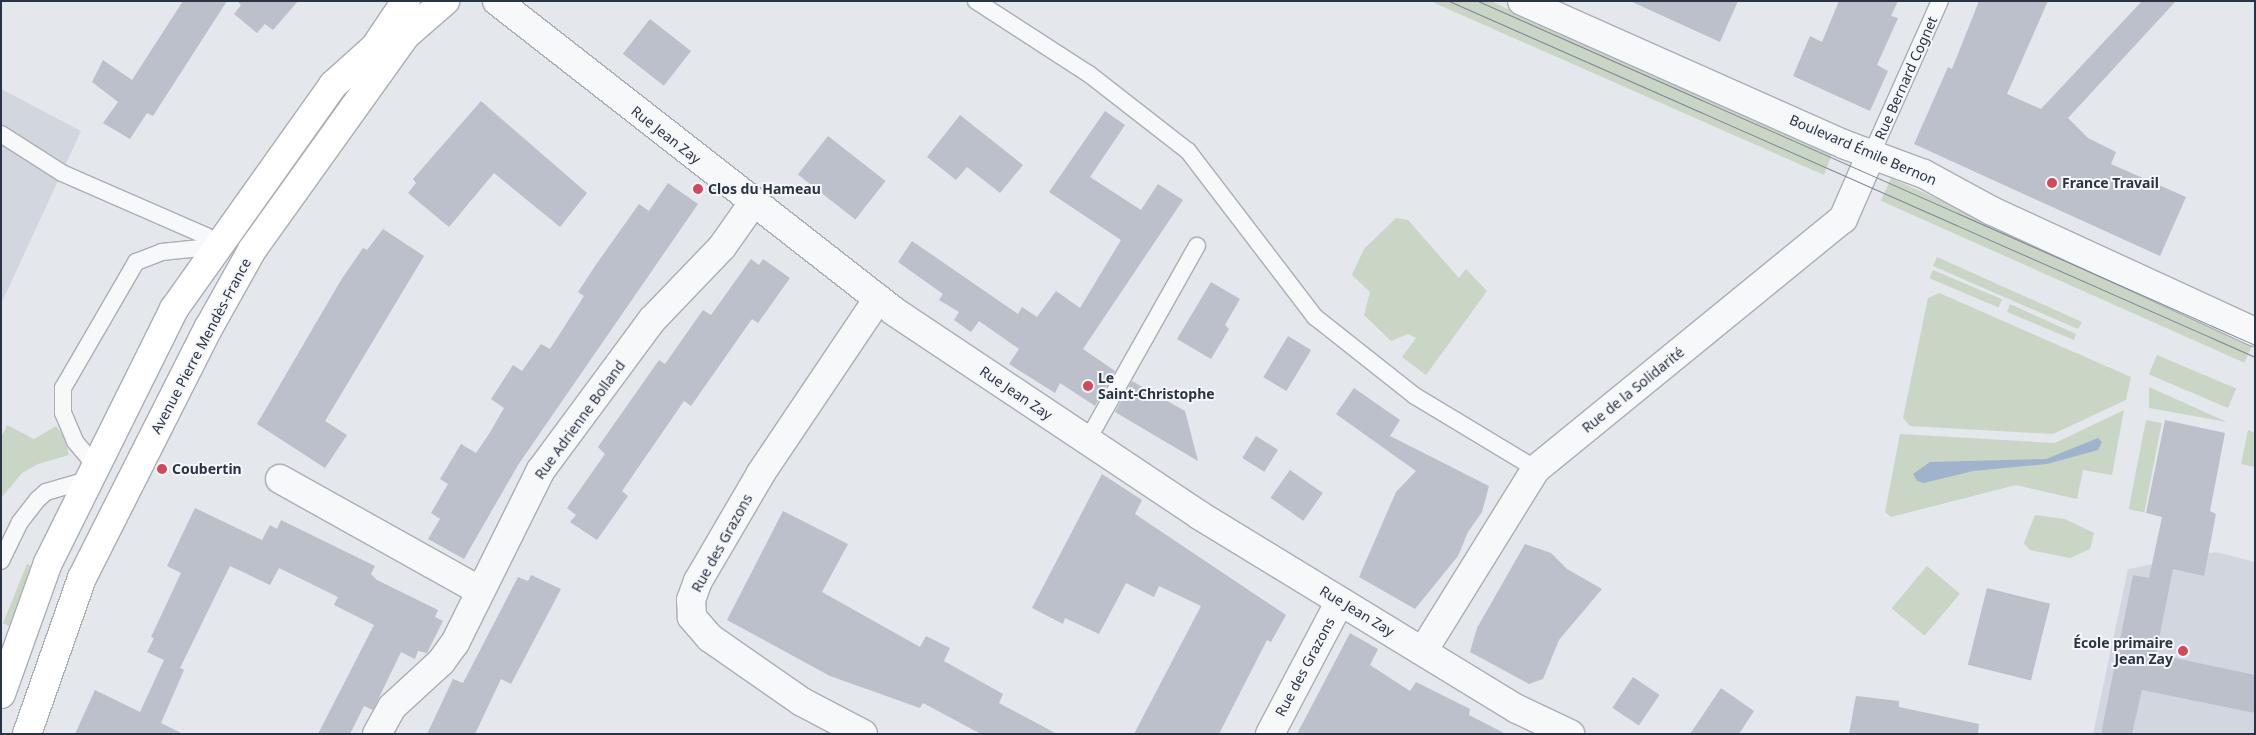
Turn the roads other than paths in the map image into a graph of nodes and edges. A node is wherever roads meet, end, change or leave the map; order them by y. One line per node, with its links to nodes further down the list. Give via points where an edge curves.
1 (406, 1): 10 (street, via 375,47 333,86)
2 (445, 1): 23 (street, Avenue Pierre Mendès-France, via 406,36 247,259 82,578)
3 (497, 1): 9 (street, Rue Jean Zay)
4 (976, 1): 15 (lane, via 1096,80 1188,151 1315,317 1415,396)
5 (1522, 1): 8 (street, Boulevard Émile Bernon)
6 (1940, 1): 8 (lane, Rue Bernard Cognet)
7 (1, 134): 10 (lane, via 62,173 206,236)
8 (1871, 155): 13 (street, Boulevard Émile Bernon, via 1924,174 1992,211); 15 (street, Rue de la Solidarité, via 1843,219)
9 (753, 203): 12 (street, Rue Jean Zay); 19 (street, Rue Adrienne Bolland, via 722,247 652,320 540,470)
10 (220, 246): 16 (street, via 174,309); 16 (lane, via 162,252 136,262 63,388 63,413)
11 (1197, 246): 14 (lane)
12 (878, 299): 14 (street, Rue Jean Zay); 25 (street, Rue des Grazons, via 761,474 698,581 691,600 692,616 710,638 802,702)
13 (2255, 332)
14 (1087, 441): 20 (street, Rue Jean Zay)
15 (1536, 469): 21 (street, Rue de la Solidarité)
16 (91, 472): 18 (lane, via 46,492 37,500 20,522); 22 (street, via 48,563)
17 (280, 479): 19 (street)
18 (1, 561)
19 (480, 591): 24 (street, Rue Adrienne Bolland, via 441,662 392,707)
20 (1340, 600): 21 (street, Rue Jean Zay); 26 (street, Rue des Grazons)
21 (1423, 652): 27 (street, Rue Jean Zay, via 1517,709)
22 (1, 694)
23 (27, 734)
24 (377, 734)
25 (863, 734)
26 (1270, 734)
27 (1570, 734)

